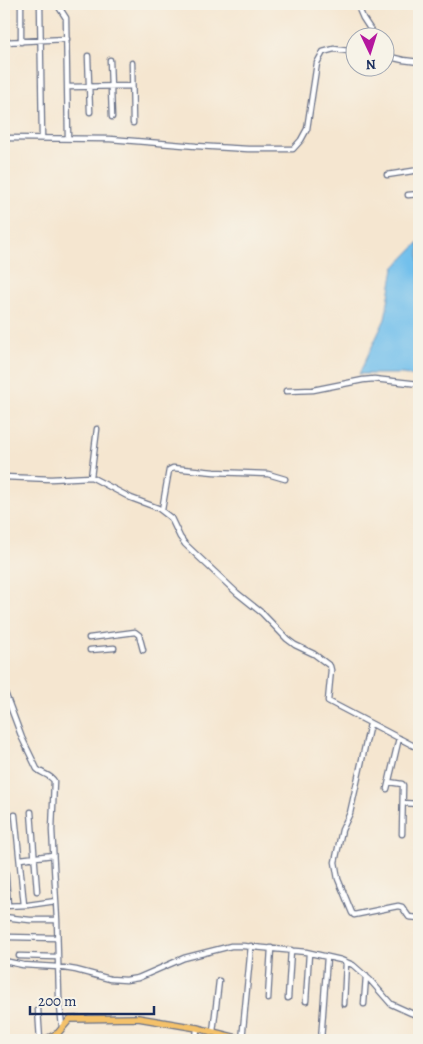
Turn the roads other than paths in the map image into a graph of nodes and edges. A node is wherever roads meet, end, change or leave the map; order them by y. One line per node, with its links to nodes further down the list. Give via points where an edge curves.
1 (21, 4): 9 (street)
2 (40, 4): 7 (street)
3 (57, 4): 6 (street, via 66,18)
4 (357, 4): 5 (street)
5 (370, 28)
6 (67, 40): 7 (street); 17 (street)
7 (40, 41): 9 (street); 24 (street)
8 (4, 42): 9 (street)
9 (21, 42)
10 (346, 51): 25 (street, via 323,52 317,63 307,129 293,149)
11 (88, 56): 18 (street)
12 (396, 58): 14 (street)
13 (110, 60): 19 (street)
14 (419, 62)
15 (132, 63): 16 (street)
16 (132, 86): 19 (street); 22 (street)
17 (68, 87): 18 (street); 25 (street)
18 (89, 87): 19 (street); 20 (street)
19 (111, 87): 21 (street)
20 (90, 112)
21 (112, 117)
22 (133, 123)
23 (4, 138): 24 (street)
24 (42, 138): 25 (street)
25 (68, 138)
26 (419, 170): 27 (street)
27 (387, 175)
28 (419, 194): 29 (street)
29 (408, 195)
30 (419, 384): 31 (street, via 374,379 313,390)
31 (286, 391)
32 (97, 429): 34 (street)
33 (4, 477): 34 (street)
34 (91, 477): 36 (street)
35 (285, 479): 36 (street, via 268,474 173,468 169,470)
36 (162, 510): 42 (street, via 171,518 180,538 237,593 290,642 330,666 328,702)
37 (89, 638): 40 (street, via 135,632 139,634)
38 (114, 648): 39 (street)
39 (90, 650)
40 (143, 650)
41 (4, 690): 52 (street, via 37,769 54,781)
42 (370, 724): 43 (street); 61 (street, via 350,813 336,855 338,879 354,915 398,906 409,917)
43 (399, 738): 44 (street); 45 (street)
44 (419, 750)
45 (389, 782): 46 (street); 47 (street, via 402,784)
46 (387, 789)
47 (403, 803): 48 (street); 51 (street)
48 (419, 804)
49 (31, 812): 53 (street)
50 (15, 815): 54 (street)
51 (402, 834)
52 (53, 855): 53 (street); 57 (street)
53 (35, 857): 54 (street); 56 (street)
54 (20, 859): 59 (street)
55 (5, 865): 58 (street)
56 (37, 891)
57 (56, 901): 59 (street); 62 (street)
58 (6, 905): 59 (street)
59 (24, 905)
60 (4, 917): 62 (street)
61 (419, 918)
62 (57, 920): 64 (street)
63 (8, 937): 64 (street)
64 (57, 938): 70 (street)
65 (251, 946): 66 (street); 74 (street, via 230,946 194,955 131,980 110,979); 90 (street)
66 (271, 948): 67 (street); 78 (street)
67 (291, 950): 68 (street); 77 (street)
68 (308, 952): 71 (street); 79 (street)
69 (19, 956): 70 (street)
70 (58, 957): 74 (street)
71 (327, 957): 73 (street); 91 (street)
72 (4, 961): 74 (street)
73 (346, 962): 75 (street); 80 (street)
74 (58, 967): 84 (street)
75 (366, 976): 81 (street); 83 (street, via 391,1004)
76 (219, 981): 86 (street)
77 (288, 998)
78 (268, 999)
79 (306, 1001)
80 (344, 1004)
81 (364, 1004)
82 (38, 1009): 87 (street)
83 (419, 1016)
84 (62, 1027): 85 (main road, via 70,1018 112,1017); 88 (main road)
85 (197, 1028): 86 (main road); 89 (street)
86 (213, 1032): 90 (main road)
87 (40, 1040)
88 (45, 1040)
89 (196, 1040)
90 (244, 1040)
91 (320, 1040)

